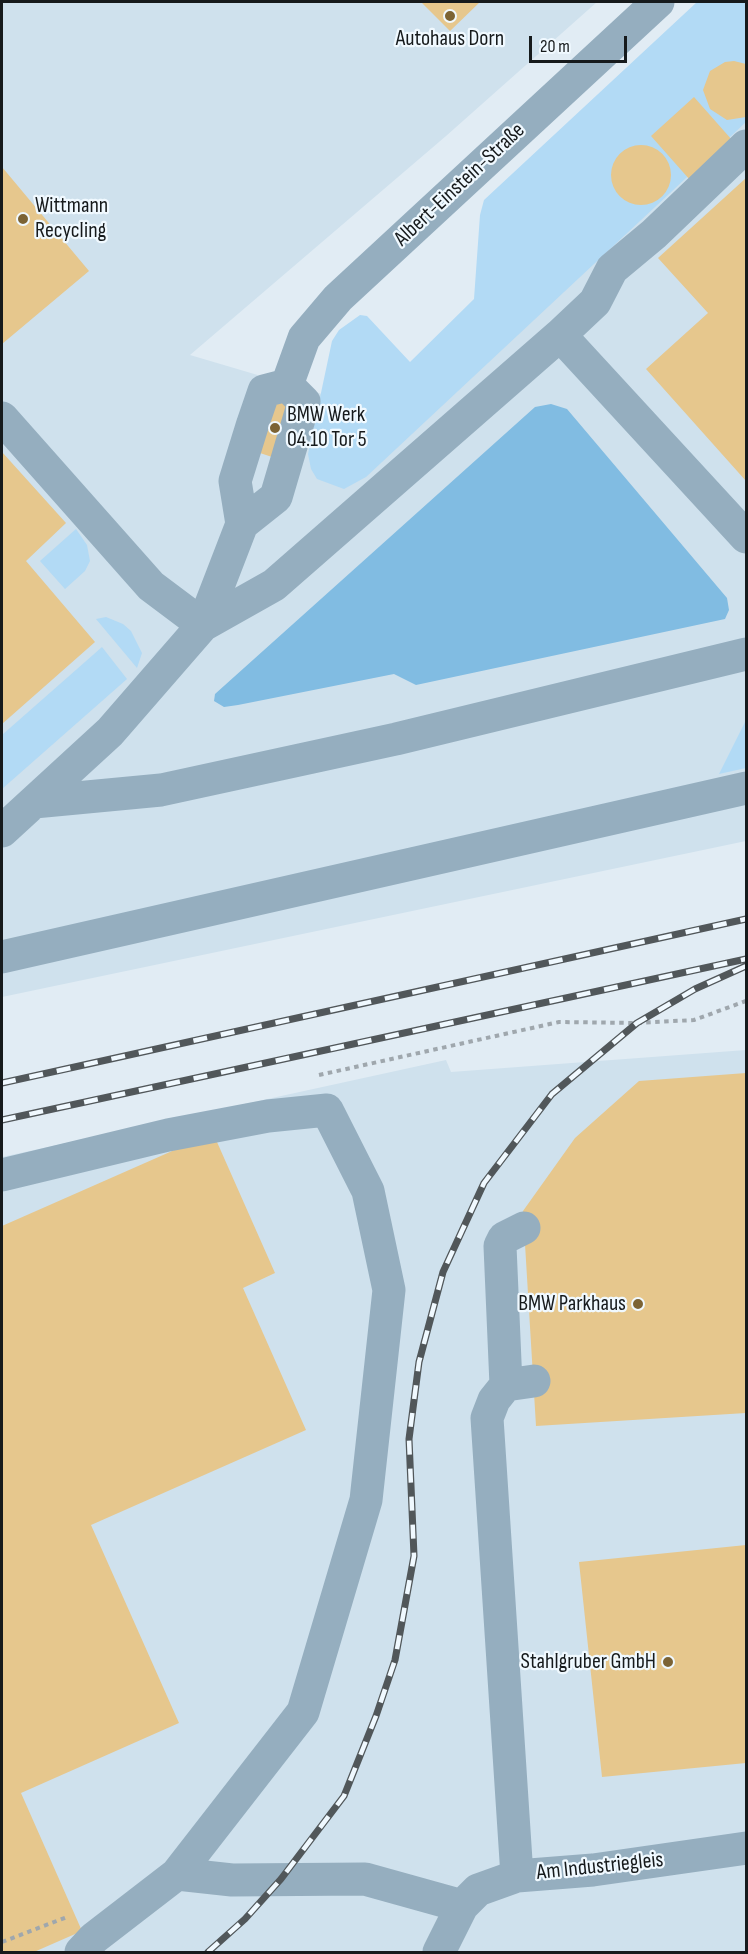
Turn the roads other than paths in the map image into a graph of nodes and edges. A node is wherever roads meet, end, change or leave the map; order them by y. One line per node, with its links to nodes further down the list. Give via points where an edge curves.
1 (658, 2): 4 (street, Albert-Einstein-Straße, via 338,298 304,338)
2 (747, 146): 3 (street, via 612,269 595,302)
3 (560, 335): 7 (street); 8 (street, via 274,585)
4 (286, 385): 6 (street, via 264,391 253,423 235,481); 6 (street, via 304,402 276,497)
5 (2, 418): 8 (street, via 151,586)
6 (242, 524): 8 (street)
7 (747, 537)
8 (203, 625): 11 (street, via 110,732)
9 (747, 654): 11 (street, via 396,739 161,790)
10 (747, 788): 13 (street)
11 (34, 802): 12 (street)
12 (2, 831)
13 (2, 957)
14 (2, 1175): 17 (street, via 168,1135 268,1116 327,1110 368,1191 389,1290 366,1500 303,1712)
15 (524, 1228): 18 (street, via 504,1238 500,1246 520,1383 494,1400 487,1418)
16 (747, 1848): 18 (street, Am Industriegleis, via 592,1870)
17 (177, 1874): 19 (street, via 232,1881 365,1879); 20 (street, via 94,1938)
18 (517, 1876): 19 (street, Am Industriegleis, via 478,1890)
19 (462, 1906): 21 (street)
20 (81, 1953)
21 (439, 1953)

